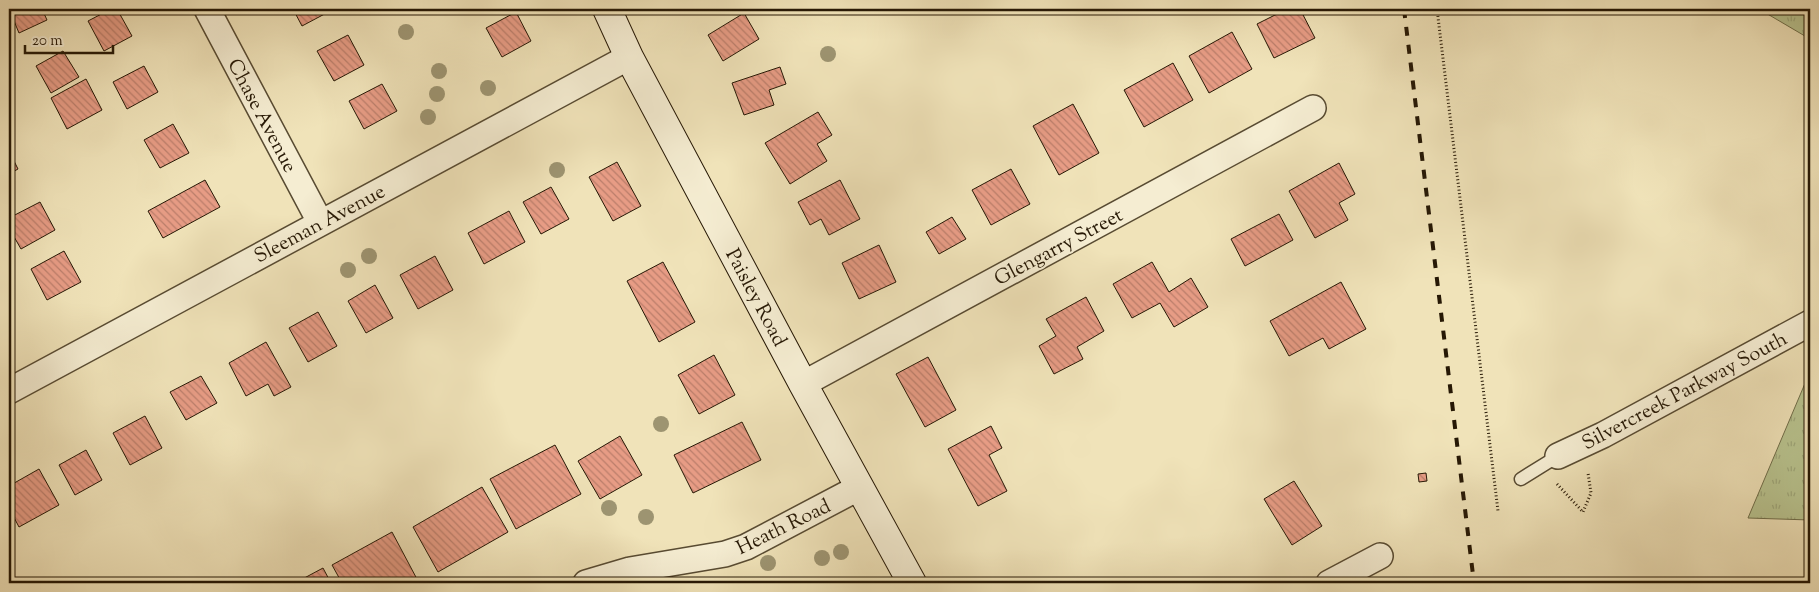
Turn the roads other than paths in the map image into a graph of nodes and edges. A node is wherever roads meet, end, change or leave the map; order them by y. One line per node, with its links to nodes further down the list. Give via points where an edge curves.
1 (207, 9): 5 (street, Chase Avenue)
2 (614, 11): 3 (main road, Paisley Road)
3 (629, 57): 5 (street, Sleeman Avenue); 7 (main road, Paisley Road)
4 (1313, 108): 7 (street, Glengarry Street)
5 (320, 222): 8 (street, Sleeman Avenue)
6 (1810, 323): 9 (street, Silvercreek Parkway South)
7 (803, 384): 11 (main road, Paisley Road)
8 (9, 390)
9 (1549, 462): 10 (lane)
10 (1522, 478)
11 (860, 487): 13 (street, Heath Road, via 746,547 725,554 630,570); 14 (main road, Paisley Road)
12 (1380, 556): 15 (street)
13 (586, 583)
14 (912, 583)
15 (1329, 583)

